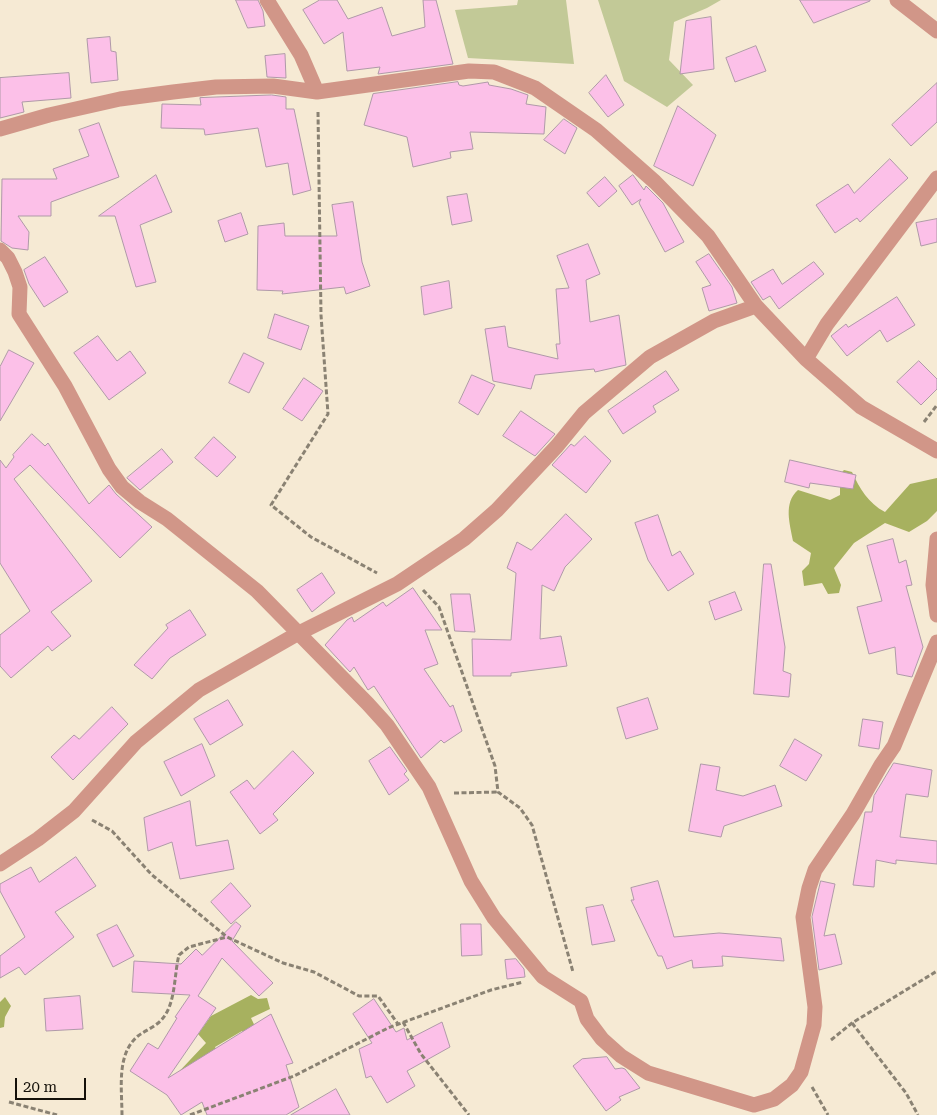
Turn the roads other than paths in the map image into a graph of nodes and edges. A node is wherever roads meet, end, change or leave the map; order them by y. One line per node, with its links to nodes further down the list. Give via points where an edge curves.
1 (267, 0): 4 (street, via 301,55)
2 (897, 0): 3 (street)
3 (937, 31)
4 (317, 92): 5 (street, via 273,86 216,87 120,99); 8 (street, via 469,71 494,72 535,88 596,130 655,182 708,236)
5 (0, 129)
6 (937, 178): 9 (street, via 827,324)
7 (0, 250): 13 (street, via 8,258 20,287 19,314 122,487 256,590)
8 (756, 306): 9 (street); 13 (street, via 698,329 650,357 584,413 497,510 464,539 403,580)
9 (806, 360): 10 (street, via 861,406)
10 (937, 451)
11 (937, 539): 12 (street, via 933,585)
12 (937, 615)
13 (298, 634): 14 (street, via 387,726 429,787 482,900 544,977 581,1002 587,1019 602,1039 648,1073 754,1104 774,1099 792,1085 803,1066 814,1025 815,1007 803,918 809,888 815,870 894,746); 15 (street, via 200,690 157,723 115,763 74,810)
14 (937, 642)
15 (0, 864)

